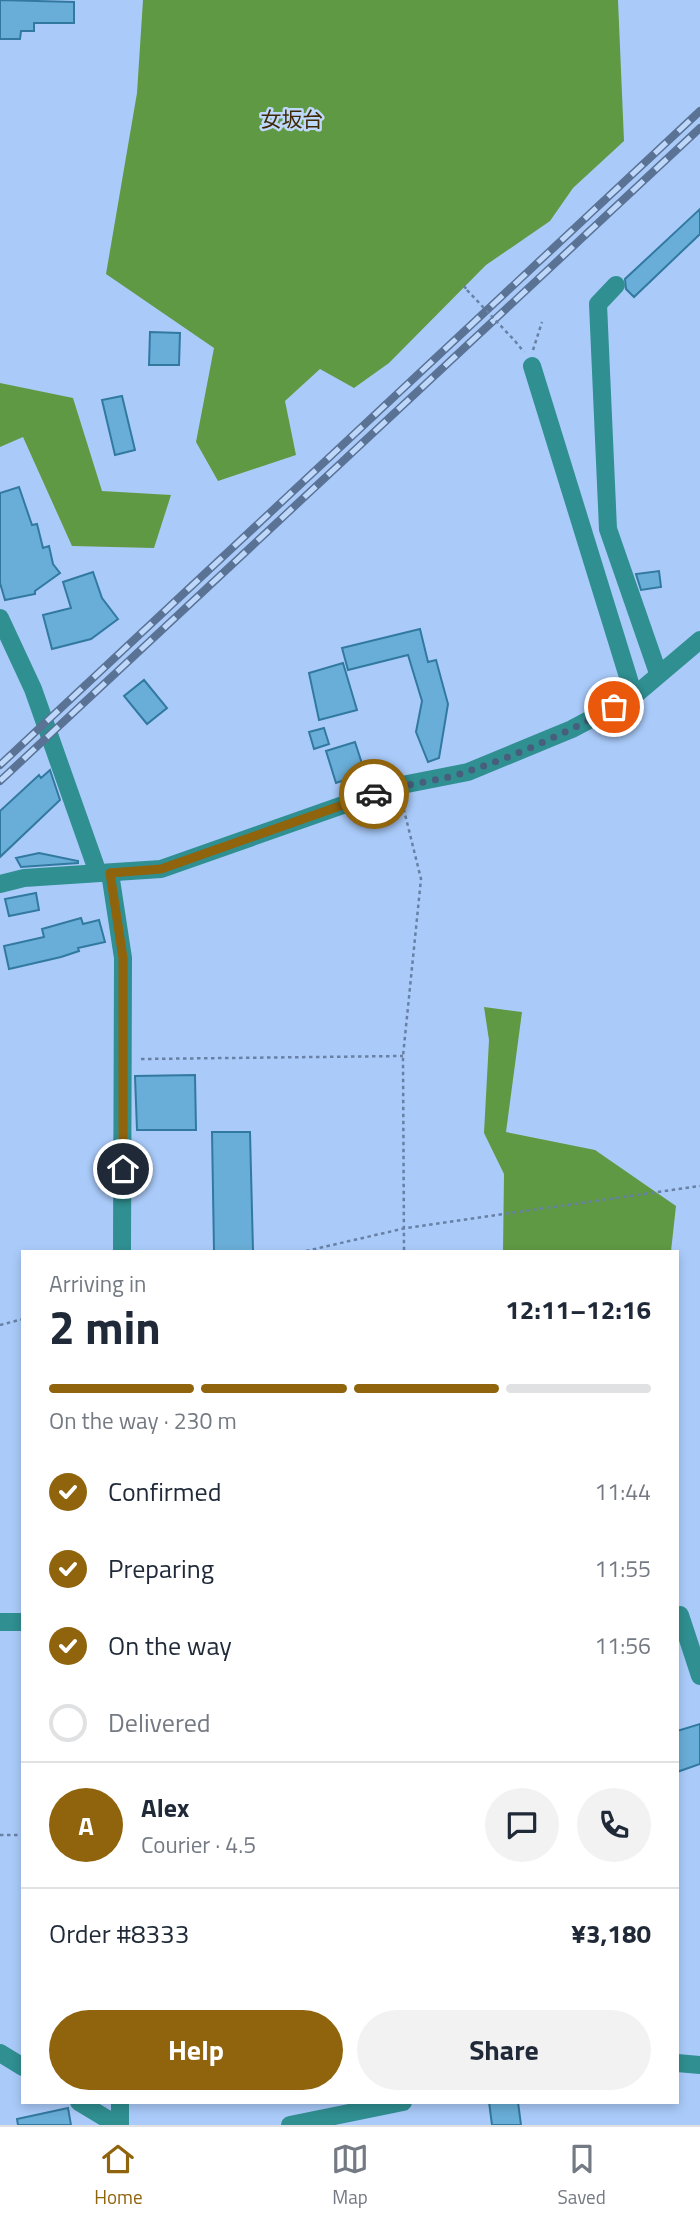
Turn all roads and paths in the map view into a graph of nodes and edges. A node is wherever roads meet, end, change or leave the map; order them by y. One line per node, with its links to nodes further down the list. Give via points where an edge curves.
1 (616, 285): 8 (street, via 598,304 608,529)
2 (464, 286): 4 (path, bridge)
3 (542, 322): 5 (path)
4 (522, 350)
5 (531, 360): 9 (street)
6 (0, 618): 11 (street, via 33,689)
7 (700, 640): 8 (street)
8 (658, 673): 9 (street)
9 (634, 696): 10 (street, via 572,729 468,772)
10 (397, 786): 11 (street, via 161,869); 13 (path, via 421,879)
11 (104, 873): 12 (street); 14 (street, via 123,958)
12 (0, 884)
13 (403, 1056): 14 (path); 16 (path)
14 (123, 1059): 17 (street)
15 (700, 1186): 16 (path)
16 (406, 1228): 18 (path); 19 (path)
17 (122, 1250)
18 (310, 1250)
19 (404, 1250)
20 (21, 1320): 21 (path)
21 (0, 1325)
22 (680, 1615): 25 (street)
23 (0, 1622): 24 (street)
24 (21, 1622)
25 (700, 1676)
26 (0, 1835): 27 (path)
27 (21, 1835)
28 (0, 2053): 31 (street)
29 (679, 2063): 30 (street)
30 (700, 2064)
31 (21, 2066)
32 (82, 2104): 35 (street)
33 (120, 2104): 35 (street)
34 (392, 2104): 36 (street)
35 (118, 2125)
36 (290, 2125)

